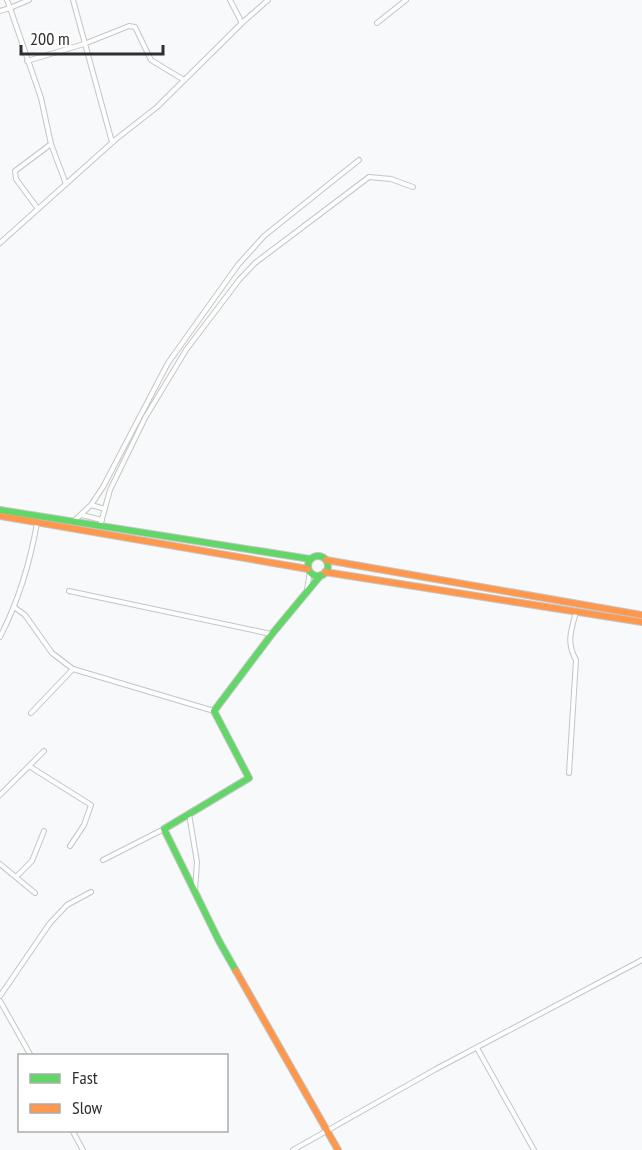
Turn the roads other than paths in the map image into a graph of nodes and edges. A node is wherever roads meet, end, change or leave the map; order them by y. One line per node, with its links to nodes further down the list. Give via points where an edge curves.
1 (7, 0): 7 (street)
2 (29, 0): 7 (street)
3 (73, 0): 11 (street)
4 (230, 0): 9 (street)
5 (268, 0): 9 (street)
6 (406, 0): 10 (street)
7 (10, 8): 8 (street); 12 (street)
8 (0, 11)
9 (242, 23): 13 (street)
10 (377, 23)
11 (84, 44): 12 (street); 13 (street, via 135,27 151,60); 14 (street)
12 (27, 61): 15 (street, via 41,98)
13 (184, 80): 14 (street)
14 (112, 142): 17 (street)
15 (51, 144): 17 (street); 19 (street, via 15,171 16,179)
16 (359, 160): 21 (street, via 264,236 238,265 168,363)
17 (66, 184): 19 (street)
18 (412, 187): 22 (street, via 391,179 369,177 255,263 165,383 110,490)
19 (38, 208): 20 (street)
20 (0, 243)
21 (91, 505): 22 (street); 24 (street)
22 (105, 509): 28 (street)
23 (0, 510): 27 (street)
24 (82, 515): 27 (street); 28 (street)
25 (0, 516): 26 (street)
26 (37, 522): 31 (street); 35 (street, via 32,556)
27 (72, 522): 28 (street)
28 (101, 523): 29 (street)
29 (310, 559): 30 (street, via 317,556); 31 (street)
30 (326, 560): 32 (street); 37 (street)
31 (309, 570): 32 (street, via 318,576); 34 (street)
32 (323, 573): 34 (street); 36 (street)
33 (69, 591): 39 (street)
34 (307, 591): 39 (street)
35 (14, 607): 40 (street); 41 (street, via 52,653)
36 (576, 612): 38 (street); 46 (street, via 568,638 576,660)
37 (642, 615)
38 (642, 622)
39 (272, 634): 42 (street)
40 (0, 637)
41 (73, 669): 42 (street); 43 (street)
42 (214, 711): 48 (street, via 249,778)
43 (31, 713)
44 (44, 750): 45 (street)
45 (29, 766): 47 (street); 51 (street, via 91,805)
46 (569, 773)
47 (0, 795)
48 (189, 814): 49 (street); 56 (street, via 197,862)
49 (164, 829): 52 (street); 56 (street)
50 (44, 831): 54 (street, via 32,861)
51 (70, 846)
52 (103, 860)
53 (0, 864): 54 (street)
54 (16, 877): 57 (street)
55 (91, 892): 59 (street, via 67,905 50,923)
56 (195, 892): 63 (street)
57 (35, 893)
58 (642, 960): 61 (street)
59 (0, 996)
60 (0, 1001): 62 (street)
61 (477, 1048): 63 (street); 68 (street)
62 (30, 1054)
63 (327, 1131): 66 (street); 67 (street)
64 (73, 1132): 65 (street)
65 (83, 1150)
66 (293, 1150)
67 (338, 1150)
68 (534, 1150)

